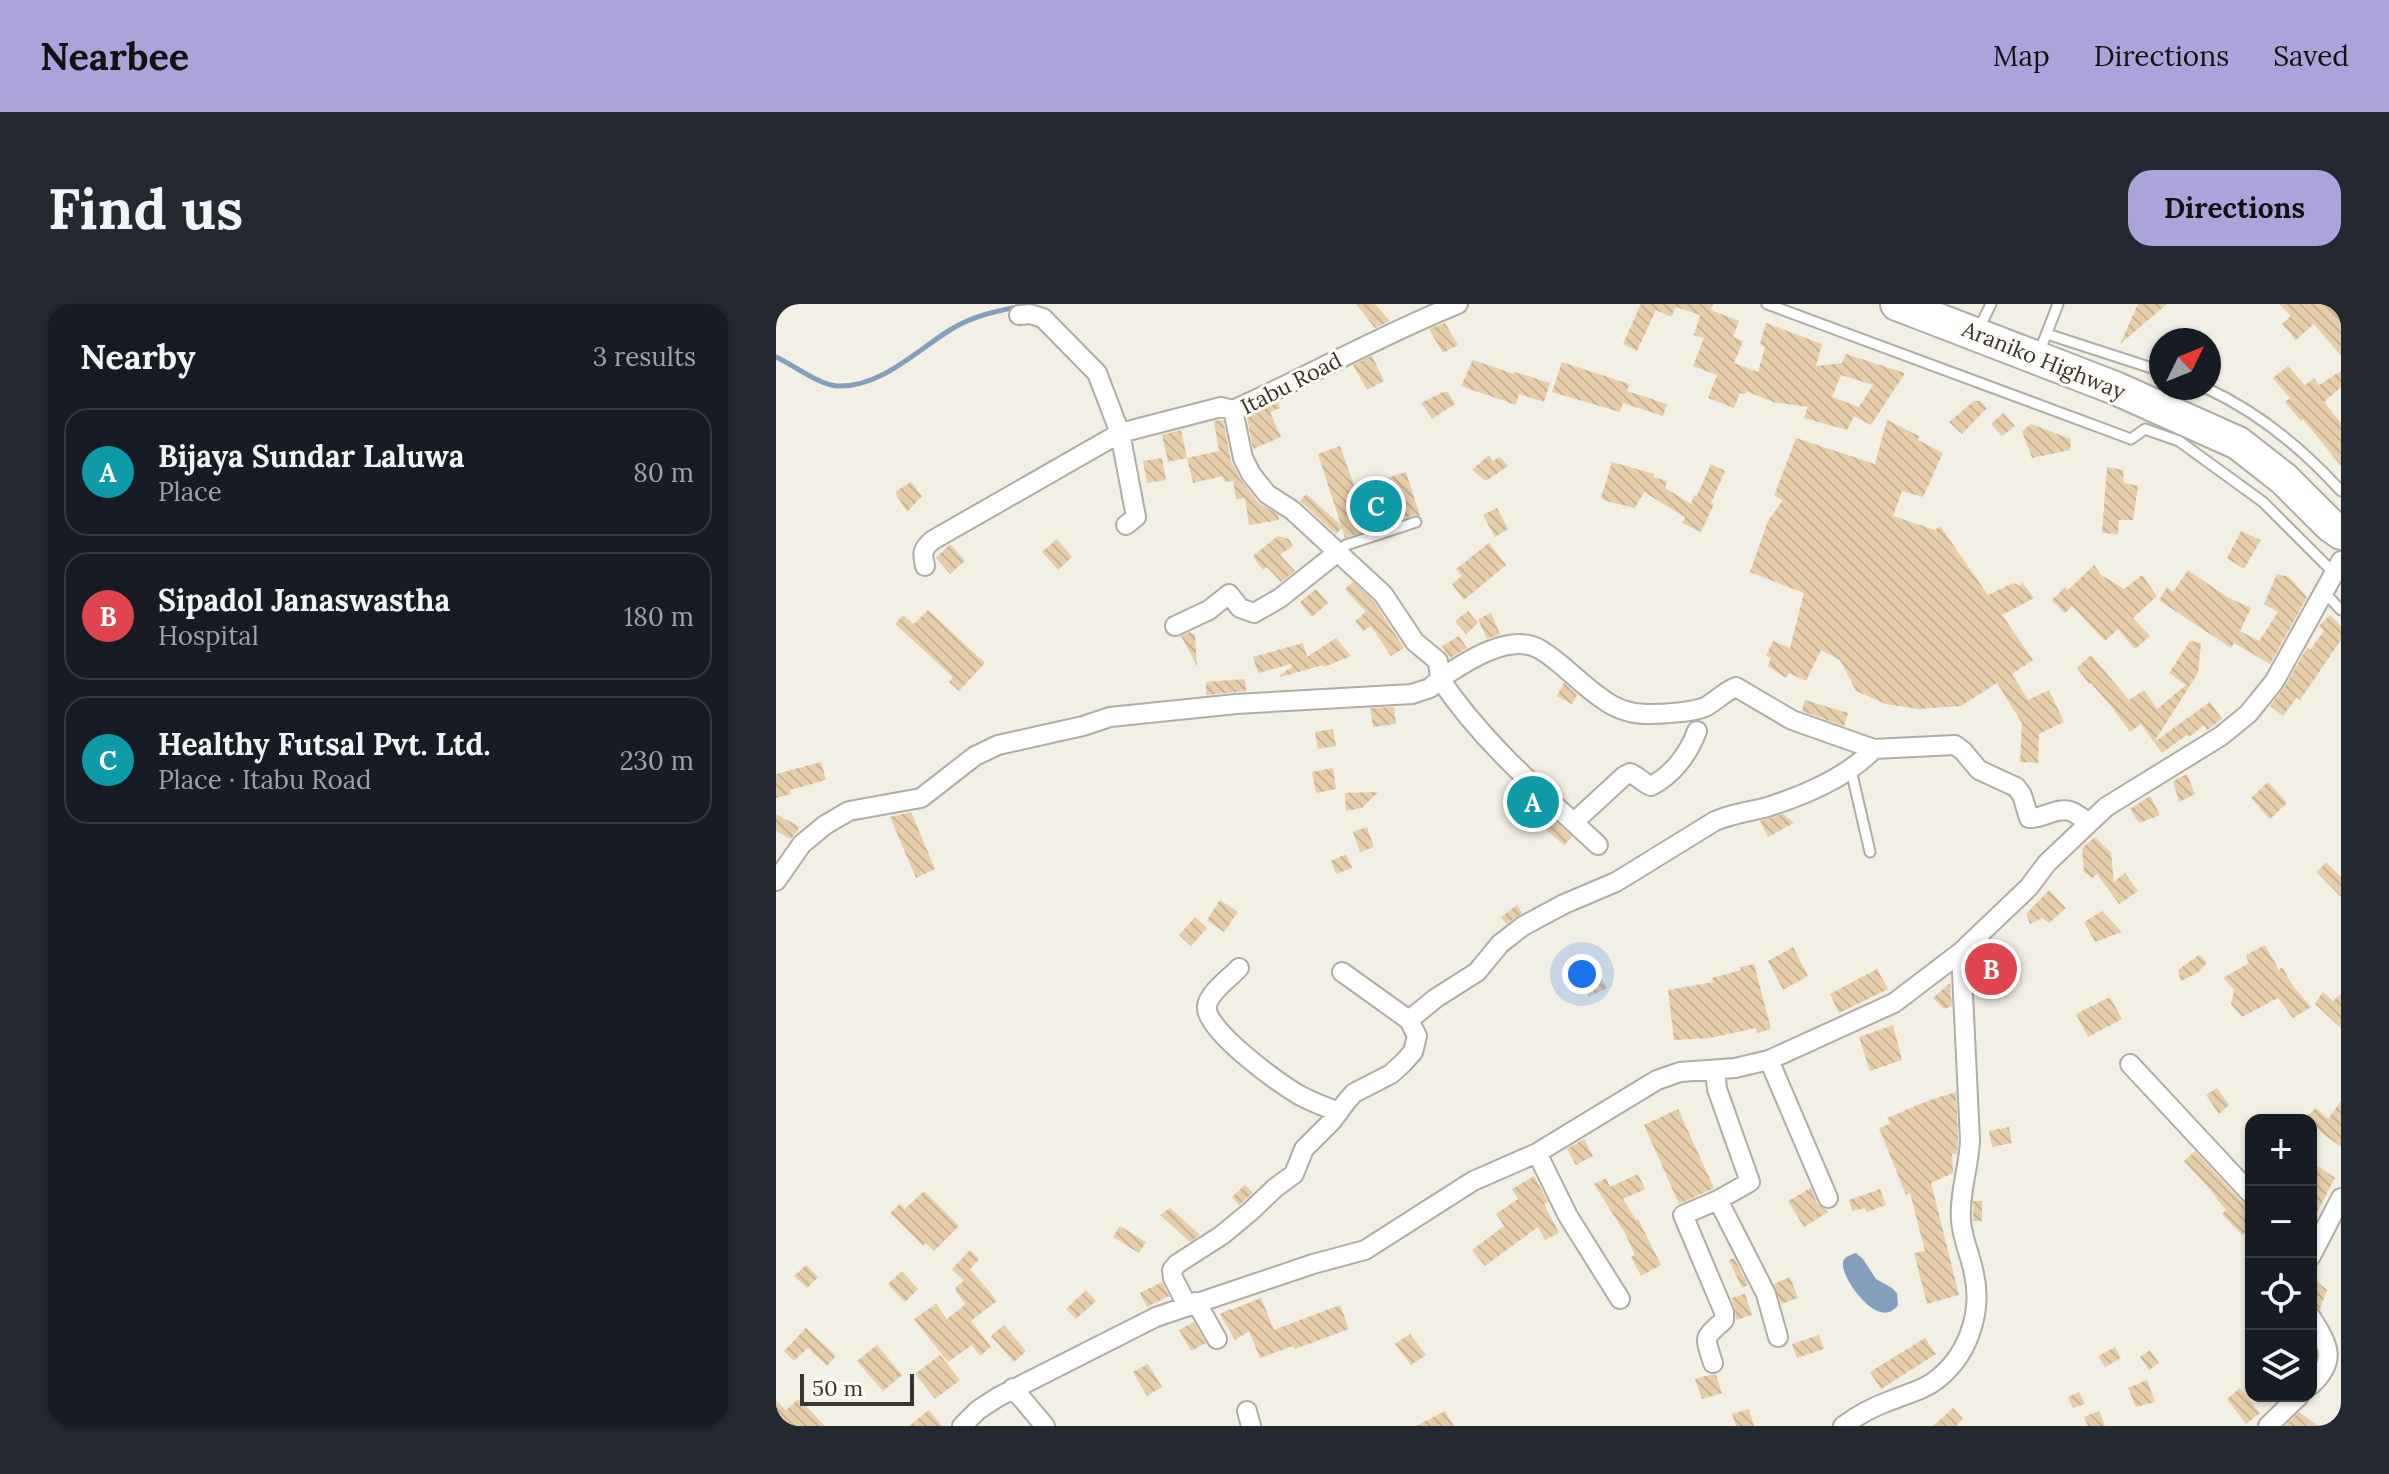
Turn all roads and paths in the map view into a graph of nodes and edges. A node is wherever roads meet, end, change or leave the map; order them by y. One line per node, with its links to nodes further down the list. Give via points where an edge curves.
1 (1458, 304): 11 (street, Itabu Road)
2 (1767, 304): 19 (lane, via 2131,439 2145,429 2179,441 2263,502)
3 (1897, 304): 7 (highway, Araniko Highway)
4 (1991, 304): 7 (lane)
5 (2058, 304): 8 (lane)
6 (1019, 315): 12 (street, via 1043,318 1097,373)
7 (1976, 333): 8 (highway, Araniko Highway)
8 (2042, 346): 9 (lane); 16 (highway, Araniko Highway, via 2115,388 2238,443)
9 (2149, 368)
10 (2221, 395): 13 (lane, via 2293,443)
11 (1233, 410): 12 (street, via 1221,407); 17 (street, Itabu Road, via 1251,474 1267,494)
12 (1120, 433): 15 (street, via 1136,517); 18 (street, via 933,540 923,548)
13 (2341, 491)
14 (1416, 522): 17 (lane)
15 (1126, 525)
16 (2341, 533)
17 (1338, 552): 22 (street, via 1254,613 1240,608 1225,587 1209,610); 23 (street, Itabu Road, via 1383,594 1415,642 1438,661)
18 (925, 566)
19 (2338, 567): 20 (street)
20 (2324, 592): 21 (lane); 28 (street, via 2274,682 2248,714)
21 (2341, 610)
22 (1175, 626)
23 (1440, 679): 25 (street, via 1467,660 1520,643 1539,648 1615,708 1647,715 1702,708 1736,687 1792,720); 27 (street, Itabu Road, via 1493,746); 31 (street, via 1412,694 1110,717 998,745 921,798 849,811 825,825 802,844)
24 (1697, 731): 27 (street, via 1682,760 1658,783 1645,784 1630,773)
25 (1874, 749): 26 (street); 28 (street, via 1955,745 1979,770 2016,787 2029,818 2057,810)
26 (1851, 770): 30 (lane); 35 (street, via 1782,802 1715,821 1616,882 1523,926 1477,972)
27 (1574, 822): 29 (street, Itabu Road)
28 (2089, 822): 32 (street)
29 (1598, 845)
30 (1870, 852)
31 (776, 881)
32 (1961, 952): 36 (street, via 1894,1003); 57 (street, via 1970,1140 1961,1219 1976,1284 1976,1316 1955,1362 1933,1382)
33 (1239, 968): 39 (street, via 1209,999 1209,1019 1284,1086)
34 (1342, 972): 35 (street)
35 (1409, 1020): 39 (street, via 1417,1036 1413,1052 1391,1074 1354,1093)
36 (1769, 1060): 38 (street); 42 (street)
37 (2130, 1064): 41 (street)
38 (1715, 1070): 40 (street, via 1657,1080); 44 (street, via 1750,1182)
39 (1339, 1112): 47 (street, via 1304,1149 1294,1174 1172,1270)
40 (1537, 1153): 46 (street, via 1568,1216); 47 (street, via 1473,1181 1365,1250)
41 (2245, 1188)
42 (1828, 1198)
43 (2341, 1198): 45 (street)
44 (1718, 1200): 49 (street, via 1761,1282); 51 (street, via 1683,1215 1724,1312 1724,1320 1708,1332 1706,1341)
45 (2317, 1239)
46 (1620, 1299)
47 (1192, 1303): 50 (street); 53 (street)
48 (2317, 1326): 52 (street, via 2329,1363)
49 (1778, 1337)
50 (1217, 1339)
51 (1713, 1363)
52 (2317, 1379)
53 (1013, 1388): 55 (street); 56 (street)
54 (2293, 1402): 58 (street)
55 (962, 1426)
56 (1045, 1426)
57 (1843, 1426)
58 (2268, 1426)

